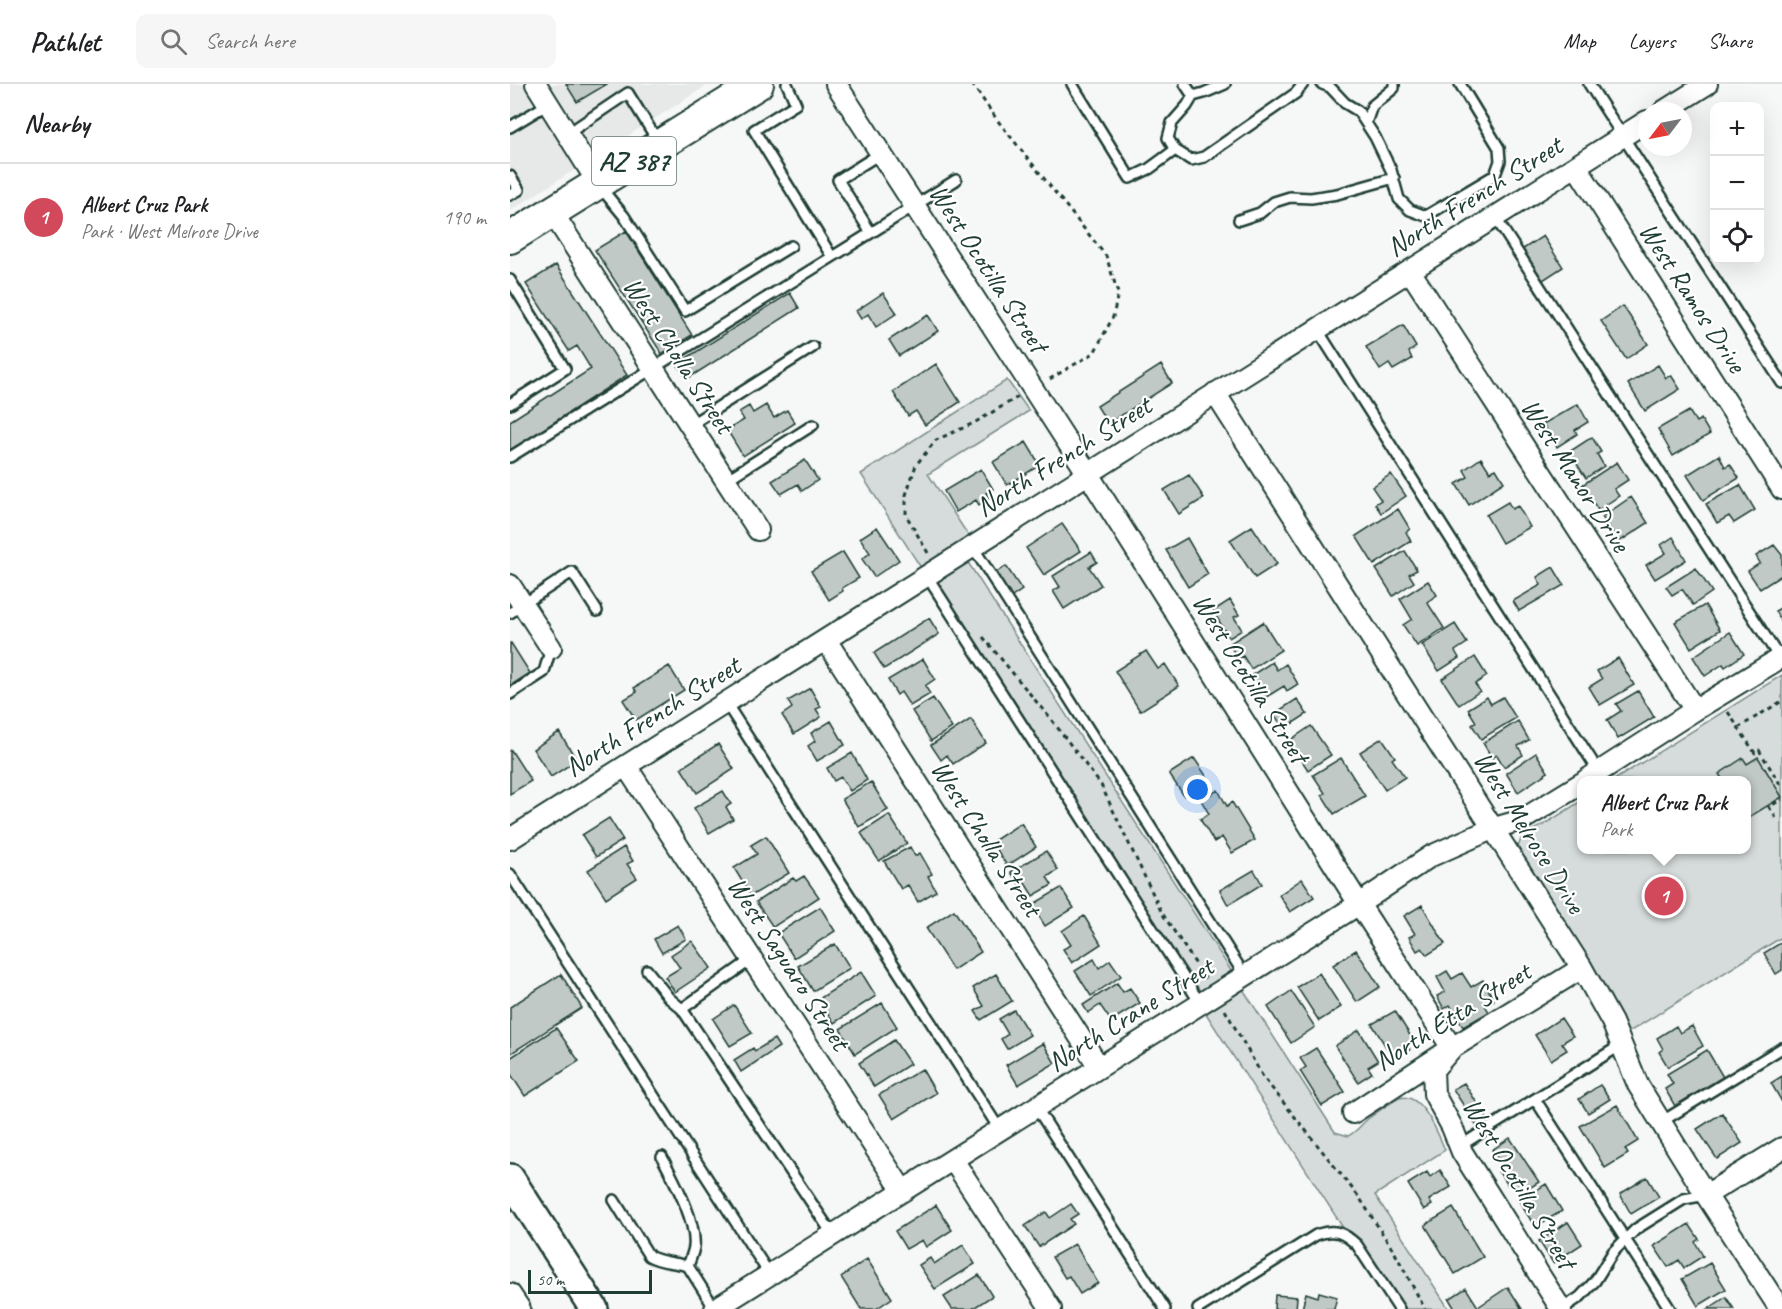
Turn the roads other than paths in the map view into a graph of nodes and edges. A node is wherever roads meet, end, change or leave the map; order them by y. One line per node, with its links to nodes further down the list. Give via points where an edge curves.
1 (536, 84): 16 (street)
2 (758, 84): 22 (main road, AZ 387)
3 (787, 84): 38 (lane, via 796,104 754,130)
4 (836, 84): 24 (street, West Ocotilla Street)
5 (1072, 84): 23 (lane, via 1130,178)
6 (1185, 84): 14 (lane)
7 (1225, 84): 14 (lane)
8 (1303, 84): 23 (lane, via 1296,93 1204,157 1191,160)
9 (1322, 84): 17 (lane, via 1358,111)
10 (1394, 84): 17 (lane, via 1372,106)
11 (1460, 84): 27 (lane, via 1499,148 1495,175 1426,216 1410,210 1400,199)
12 (1589, 84): 21 (lane)
13 (1707, 84): 15 (street)
14 (1193, 96): 23 (lane, via 1172,123 1168,138)
15 (1678, 102)
16 (548, 104): 18 (lane); 20 (street)
17 (1366, 123): 27 (lane)
18 (510, 127)
19 (1638, 127): 21 (street, North French Street)
20 (567, 134): 22 (lane, via 628,93); 29 (street)
21 (1622, 137): 25 (street, North French Street); 44 (lane)
22 (660, 145): 29 (main road, AZ 387)
23 (1175, 150)
24 (881, 153): 31 (street, West Ocotilla Street); 35 (lane, via 838,180)
25 (1575, 166): 33 (street, North French Street); 52 (street, West Ramos Drive)
26 (510, 176): 30 (lane, via 519,190)
27 (1394, 178): 34 (lane, via 1337,194 1290,197)
28 (957, 180): 31 (lane)
29 (598, 183): 32 (main road, AZ 387); 37 (lane, via 686,311)
30 (510, 195)
31 (915, 206): 35 (lane); 50 (street, West Ocotilla Street)
32 (552, 212): 36 (main road, AZ 387); 43 (street, West Cholla Street)
33 (1495, 216): 39 (street, North French Street); 61 (lane)
34 (1239, 220)
35 (871, 233): 38 (lane)
36 (510, 238)
37 (791, 246)
38 (832, 257): 43 (lane)
39 (1410, 271): 41 (street, North French Street); 64 (street, West Manor Drive)
40 (510, 280): 46 (lane, via 565,369)
41 (1317, 329): 45 (street, North French Street); 66 (lane)
42 (813, 347): 47 (lane)
43 (653, 368): 47 (street, West Cholla Street); 49 (lane)
44 (1782, 383)
45 (1215, 393): 50 (street, North French Street); 68 (street, West Melrose Drive)
46 (510, 404)
47 (690, 425): 51 (street, West Cholla Street)
48 (813, 425): 51 (lane)
49 (510, 457)
50 (1089, 474): 54 (street, North French Street); 71 (street, West Ocotilla Street)
51 (726, 480): 53 (street, West Cholla Street)
52 (1782, 489)
53 (758, 530)
54 (973, 547): 55 (street, North French Street); 75 (lane)
55 (932, 572): 59 (street, North French Street); 76 (lane)
56 (510, 585): 57 (street)
57 (516, 609): 58 (lane, via 572,573); 60 (street)
58 (597, 611)
59 (826, 640): 63 (street, North French Street); 81 (street, West Cholla Street)
60 (551, 648): 62 (lane, via 544,672)
61 (1781, 658): 64 (street)
62 (510, 694)
63 (726, 704): 65 (street, North French Street); 86 (lane)
64 (1695, 710): 66 (street)
65 (626, 766): 69 (street, North French Street); 72 (street, West Saguaro Street)
66 (1592, 776)
67 (1577, 786): 68 (street, North Crane Street, via 1522,820)
68 (1494, 828): 71 (street, North Crane Street, via 1431,856); 73 (street, West Melrose Drive)
69 (510, 839)
70 (510, 874): 98 (lane)
71 (1359, 904): 75 (street, North Crane Street); 79 (street, West Ocotilla Street)
72 (752, 959): 77 (lane); 92 (street, West Saguaro Street)
73 (1582, 968): 78 (street, West Melrose Drive); 79 (street, North Etta Street)
74 (647, 970): 77 (lane)
75 (1245, 976): 76 (street, North Crane Street)
76 (1208, 999): 81 (street, North Crane Street)
77 (682, 1009): 95 (lane)
78 (1621, 1045): 82 (lane); 85 (street, West Melrose Drive, via 1638,1085)
79 (1452, 1048): 84 (street, North Etta Street); 87 (street, West Ocotilla Street, via 1433,1070 1434,1094)
80 (1782, 1048): 85 (lane)
81 (1099, 1067): 83 (street, North Crane Street)
82 (1535, 1099): 87 (lane); 96 (lane)
83 (1036, 1107): 86 (street, North Crane Street); 104 (lane)
84 (1353, 1113)
85 (1661, 1122): 93 (street, West Melrose Drive)
86 (1000, 1130): 90 (street, North Crane Street)
87 (1460, 1146): 107 (street, West Ocotilla Street)
88 (1782, 1148): 93 (street)
89 (662, 1158): 97 (lane, via 694,1230)
90 (953, 1160): 92 (street, North Crane Street); 103 (street)
91 (510, 1178): 101 (main road)
92 (903, 1191): 95 (street, North Crane Street)
93 (1706, 1195): 96 (lane, via 1684,1199); 109 (street, West Melrose Drive)
94 (614, 1200): 97 (lane, via 649,1256)
95 (833, 1235): 98 (street, North Crane Street)
96 (1625, 1240): 107 (lane, via 1595,1281); 108 (lane)
97 (688, 1266): 102 (lane)
98 (770, 1275): 102 (street, North Crane Street)
99 (510, 1294): 100 (street)
100 (520, 1309)
101 (594, 1309)
102 (715, 1309)
103 (1052, 1309)
104 (1165, 1309)
105 (1198, 1309): 106 (lane, via 1328,1231 1348,1236 1357,1245)
106 (1399, 1309)
107 (1562, 1309)
108 (1670, 1309)
109 (1780, 1309)

